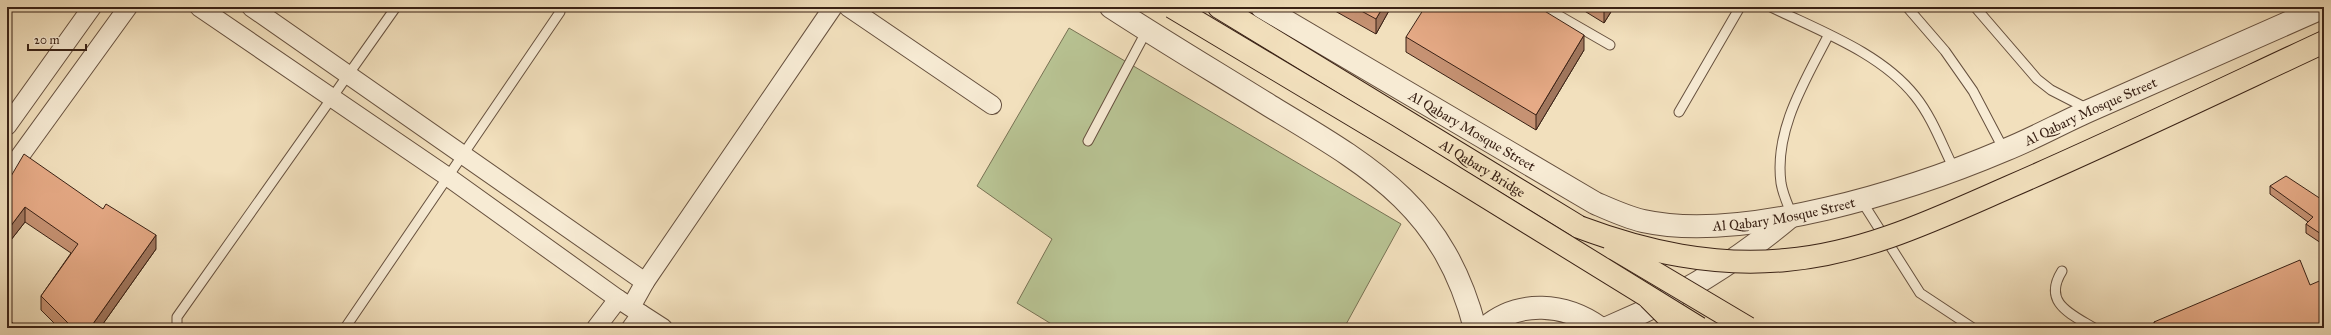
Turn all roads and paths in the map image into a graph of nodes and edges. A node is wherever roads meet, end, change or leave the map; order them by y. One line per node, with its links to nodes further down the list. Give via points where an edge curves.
1 (92, 7): 28 (street)
2 (128, 7): 33 (street)
3 (199, 7): 24 (street)
4 (251, 7): 23 (street)
5 (396, 7): 23 (lane)
6 (560, 7): 31 (lane, via 560,12)
7 (833, 7): 40 (street)
8 (848, 7): 25 (street)
9 (1111, 7): 19 (street)
10 (1172, 7): 41 (main road, Al Qabary Bridge, bridge, via 1386,135)
11 (1219, 7): 37 (main road, Al Qabary Bridge)
12 (1262, 7): 36 (street, Al Qabary Mosque Street, via 1567,187 1618,213 1642,221 1697,225 1759,221)
13 (1544, 7): 22 (lane)
14 (1740, 7): 27 (lane)
15 (1771, 7): 20 (lane)
16 (1907, 7): 30 (lane, via 1946,51 1973,91)
17 (1975, 7): 26 (lane, via 2037,79 2051,90)
18 (2324, 7): 26 (street, Al Qabary Mosque Street)
19 (1147, 30): 29 (lane); 47 (street, via 1339,148 1387,182 1428,226 1444,252 1458,278)
20 (1828, 36): 32 (lane, via 1881,65 1916,96); 36 (lane, via 1788,116 1780,174 1784,197)
21 (2324, 42): 37 (main road, bridge, via 2070,161 1908,231 1868,245 1827,255 1743,262 1659,253)
22 (1610, 46)
23 (348, 75): 24 (lane); 31 (street)
24 (332, 98): 34 (street); 43 (lane, via 177,317)
25 (992, 105)
26 (2090, 110): 30 (street, Al Qabary Mosque Street)
27 (1679, 112)
28 (7, 126)
29 (1088, 140)
30 (2004, 150): 32 (street, Al Qabary Mosque Street)
31 (463, 155): 34 (lane); 40 (street)
32 (1954, 169): 35 (street, Al Qabary Mosque Street)
33 (7, 174)
34 (448, 177): 42 (street); 44 (lane)
35 (1860, 199): 36 (street, Al Qabary Mosque Street); 54 (lane, via 1920,293)
36 (1792, 215): 39 (street, via 1736,260)
37 (1579, 227): 53 (main road, Al Qabary Bridge, bridge)
38 (2062, 271): 55 (lane, via 2056,290 2059,303 2063,309)
39 (1706, 279): 50 (street, via 1666,302); 52 (street)
40 (645, 282): 42 (street)
41 (1649, 298): 51 (main road, bridge); 52 (main road, Al Qabary Bridge, bridge)
42 (630, 312): 45 (street); 46 (street)
43 (177, 328)
44 (345, 328)
45 (596, 328)
46 (664, 328)
47 (1475, 328)
48 (1485, 328): 49 (street, via 1505,315 1521,309 1538,307 1573,312)
49 (1600, 328)
50 (1607, 328)
51 (1679, 328)
52 (1698, 328)
53 (1748, 328)
54 (1973, 328)
55 (2094, 328)

